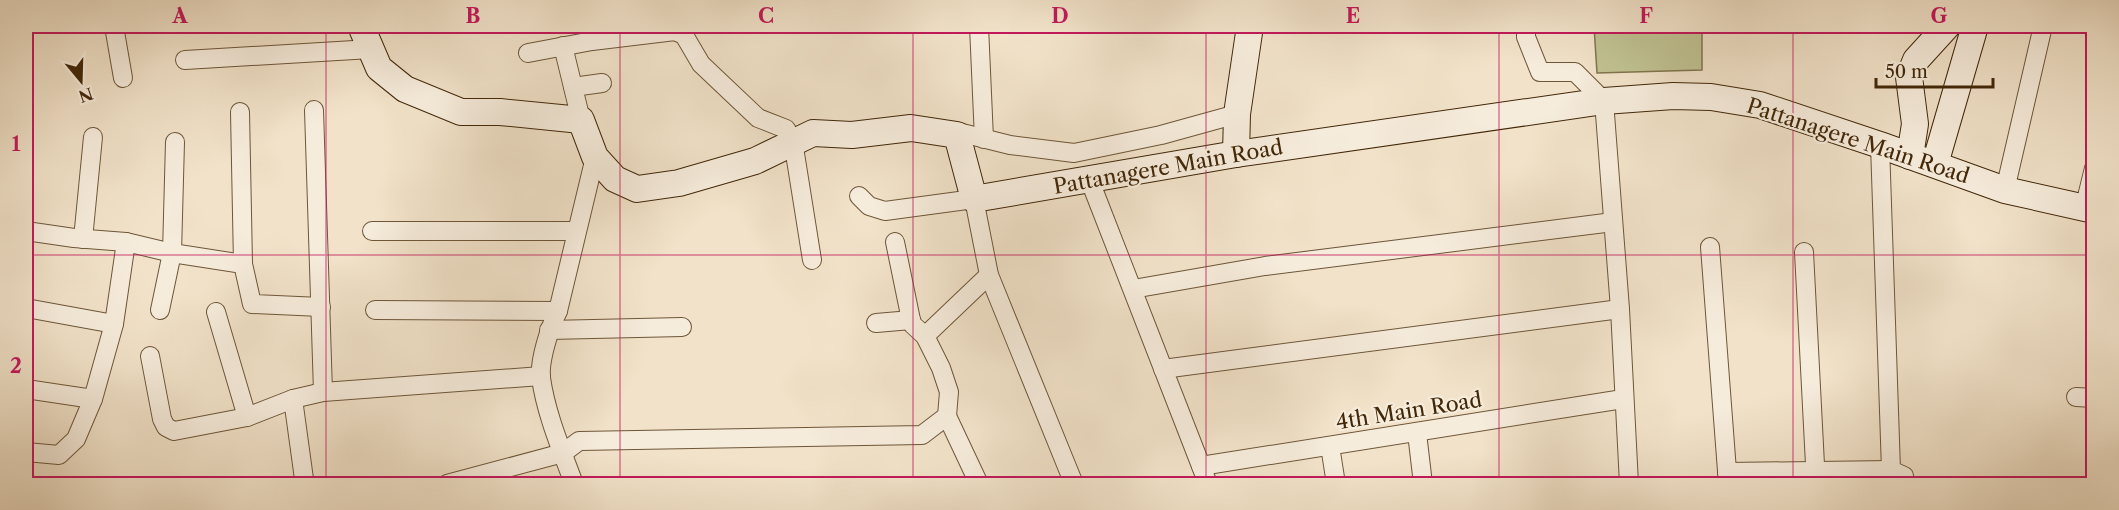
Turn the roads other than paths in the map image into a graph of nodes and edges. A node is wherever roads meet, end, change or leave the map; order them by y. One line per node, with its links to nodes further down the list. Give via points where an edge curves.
1 (114, 26): 13 (street)
2 (361, 26): 10 (street)
3 (980, 26): 23 (street)
4 (1250, 26): 19 (street)
5 (1526, 26): 16 (street, via 1526,37 1540,72 1575,72)
6 (1947, 26): 28 (street, via 1916,60 1909,77 1915,124)
7 (1975, 26): 30 (street)
8 (2043, 26): 33 (street)
9 (563, 46): 11 (street); 15 (street); 24 (street, via 675,31 684,35 701,64 758,118 786,129)
10 (371, 49): 12 (street); 20 (street, via 379,68 405,89 461,112)
11 (528, 53)
12 (185, 60)
13 (123, 78)
14 (602, 83): 15 (street)
15 (573, 87): 20 (street)
16 (1604, 101): 26 (street, Pattanagere Main Road, via 1672,96 1731,100 1760,105); 27 (street, Pattanagere Main Road); 37 (street)
17 (314, 110): 51 (street)
18 (240, 112): 48 (street)
19 (1237, 114): 23 (street, via 1074,153); 27 (street)
20 (581, 120): 29 (street)
21 (957, 135): 23 (street); 24 (street, via 911,128 852,135 813,133); 35 (street)
22 (93, 137): 41 (street)
23 (984, 139)
24 (793, 141): 29 (street, via 755,161 679,183 637,189 615,179); 47 (street)
25 (175, 142): 46 (street)
26 (1880, 145): 28 (street, Pattanagere Main Road); 79 (street)
27 (1236, 154): 32 (street, Pattanagere Main Road)
28 (1910, 156): 30 (street, Pattanagere Main Road)
29 (595, 157): 40 (street)
30 (1935, 164): 33 (street, Pattanagere Main Road)
31 (2094, 168): 36 (street)
32 (1090, 181): 35 (street, Pattanagere Main Road); 50 (street)
33 (2005, 190): 36 (street, Pattanagere Main Road)
34 (859, 196): 35 (street, via 869,206 885,211)
35 (974, 199): 49 (street)
36 (2089, 210)
37 (1612, 222): 50 (street, via 1265,266); 53 (street)
38 (26, 231): 41 (street)
39 (372, 231): 40 (street)
40 (576, 231): 56 (street)
41 (83, 238): 42 (street)
42 (126, 242): 46 (street); 60 (street)
43 (895, 242): 58 (street)
44 (1710, 247): 80 (street)
45 (1804, 252): 81 (street)
46 (172, 253): 48 (street); 54 (street)
47 (812, 260)
48 (243, 264): 51 (street, via 252,304)
49 (989, 275): 63 (street); 86 (street)
50 (1133, 289): 65 (street)
51 (321, 307): 68 (street)
52 (26, 308): 60 (street)
53 (1620, 309): 65 (street); 71 (street)
54 (160, 310)
55 (375, 310): 56 (street)
56 (558, 311): 62 (street)
57 (216, 312): 73 (street)
58 (911, 320): 59 (street); 63 (street)
59 (876, 323)
60 (114, 324): 69 (street)
61 (682, 327): 62 (street)
62 (549, 330): 66 (street)
63 (925, 336): 72 (street, via 948,392)
64 (150, 356): 73 (street, via 166,427 174,431)
65 (1163, 369): 78 (street)
66 (541, 376): 68 (street); 77 (street)
67 (26, 389): 69 (street)
68 (323, 392): 70 (street)
69 (93, 399): 76 (street, via 76,439 59,455)
70 (293, 399): 73 (street); 82 (street)
71 (1623, 399): 74 (street, 4th Main Road); 90 (street)
72 (947, 416): 77 (street, via 922,435 579,441); 85 (street)
73 (247, 417)
74 (1417, 433): 75 (street, 4th Main Road); 89 (street)
75 (1330, 446): 78 (street, 4th Main Road); 88 (street)
76 (26, 452)
77 (562, 453): 83 (street); 84 (street)
78 (1201, 466): 87 (street)
79 (1891, 470): 81 (street); 91 (street, via 1904,476)
80 (1727, 478): 81 (street)
81 (1816, 478)
82 (307, 484)
83 (447, 484)
84 (574, 484)
85 (979, 484)
86 (1071, 484)
87 (1208, 484)
88 (1336, 484)
89 (1423, 484)
90 (1629, 484)
91 (1905, 484)

